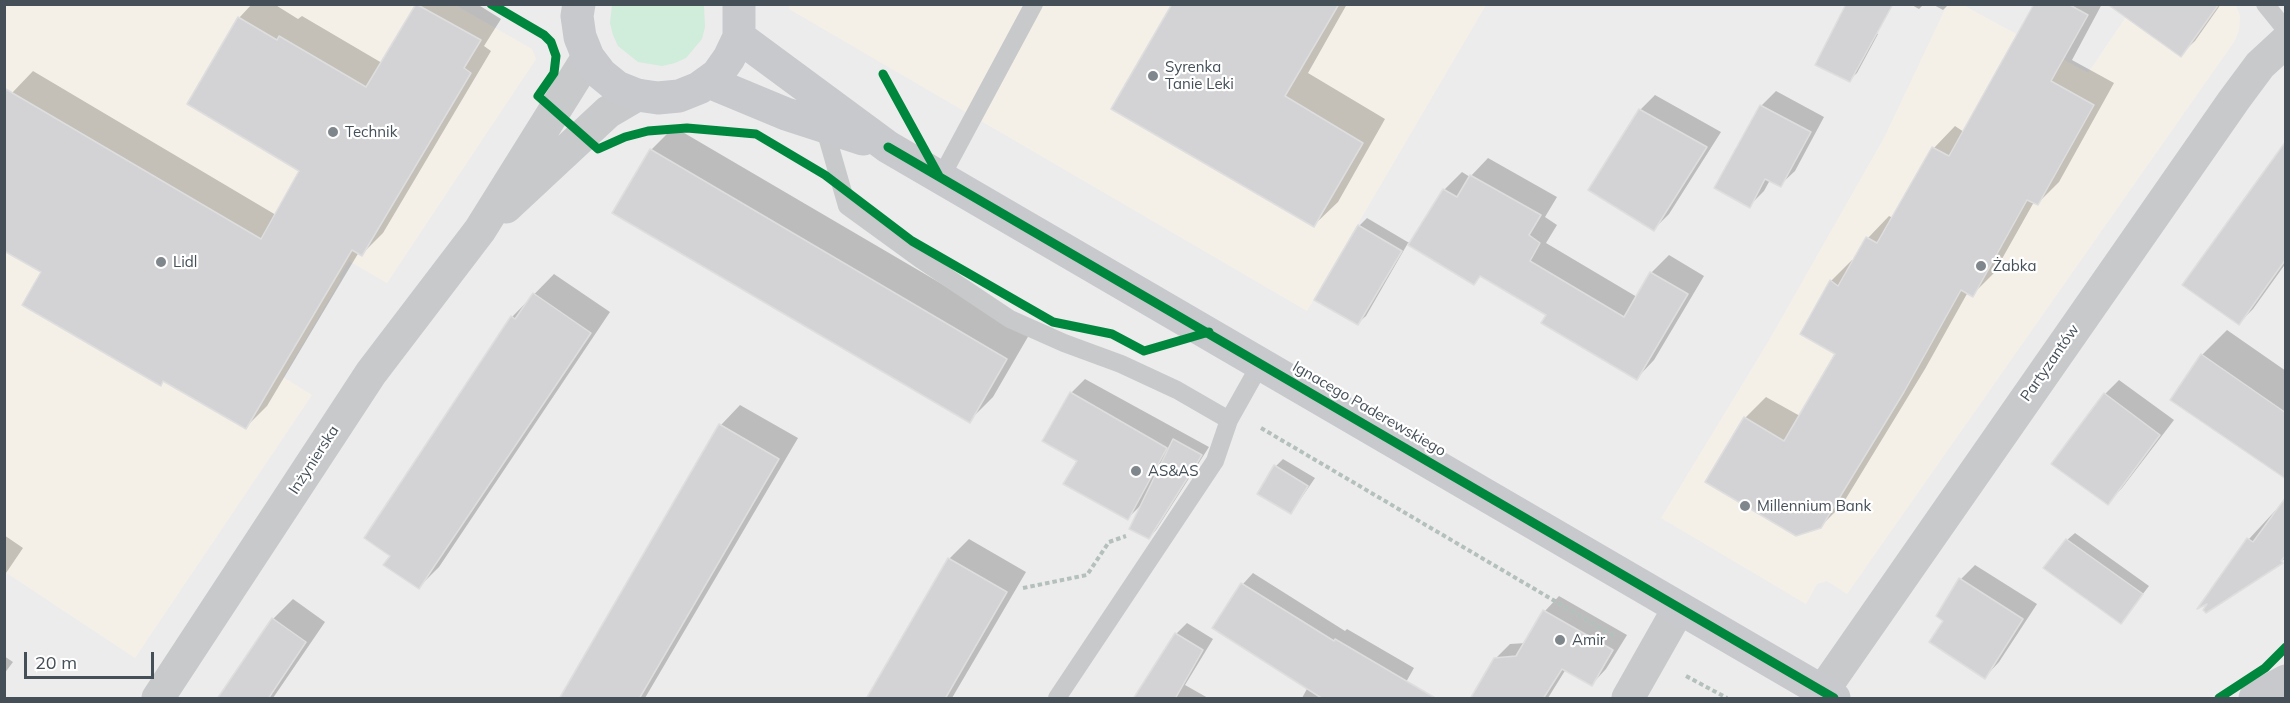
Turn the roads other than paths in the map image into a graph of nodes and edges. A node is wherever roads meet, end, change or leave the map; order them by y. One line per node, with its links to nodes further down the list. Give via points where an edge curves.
1 (740, 4): 6 (street)
2 (1034, 4): 13 (lane)
3 (2265, 4): 5 (lane)
4 (575, 8): 8 (street)
5 (2286, 30)
6 (740, 37): 9 (street); 12 (street, Ignacego Paderewskiego)
7 (2286, 41): 19 (street, Partyzantów, via 2260,65 2234,100)
8 (588, 57): 10 (street, via 617,87); 14 (street, Inżynierska)
9 (709, 82): 10 (street, via 679,96); 11 (street, Ignacego Paderewskiego)
10 (637, 95): 14 (street, Inżynierska, via 608,112)
11 (824, 126): 12 (street, Ignacego Paderewskiego); 16 (lane, via 847,206 920,259 1010,319 1178,390)
12 (888, 147): 13 (street, Ignacego Paderewskiego)
13 (940, 179): 15 (street, Ignacego Paderewskiego)
14 (480, 230): 20 (street, Inżynierska, via 371,373)
15 (1261, 363): 16 (lane); 17 (street, Ignacego Paderewskiego)
16 (1229, 420): 21 (lane, via 1215,461)
17 (1679, 608): 19 (street, Ignacego Paderewskiego); 22 (street)
18 (2286, 681): 23 (street)
19 (1828, 695)
20 (158, 699)
21 (1057, 699)
22 (1628, 699)
23 (2255, 699)

